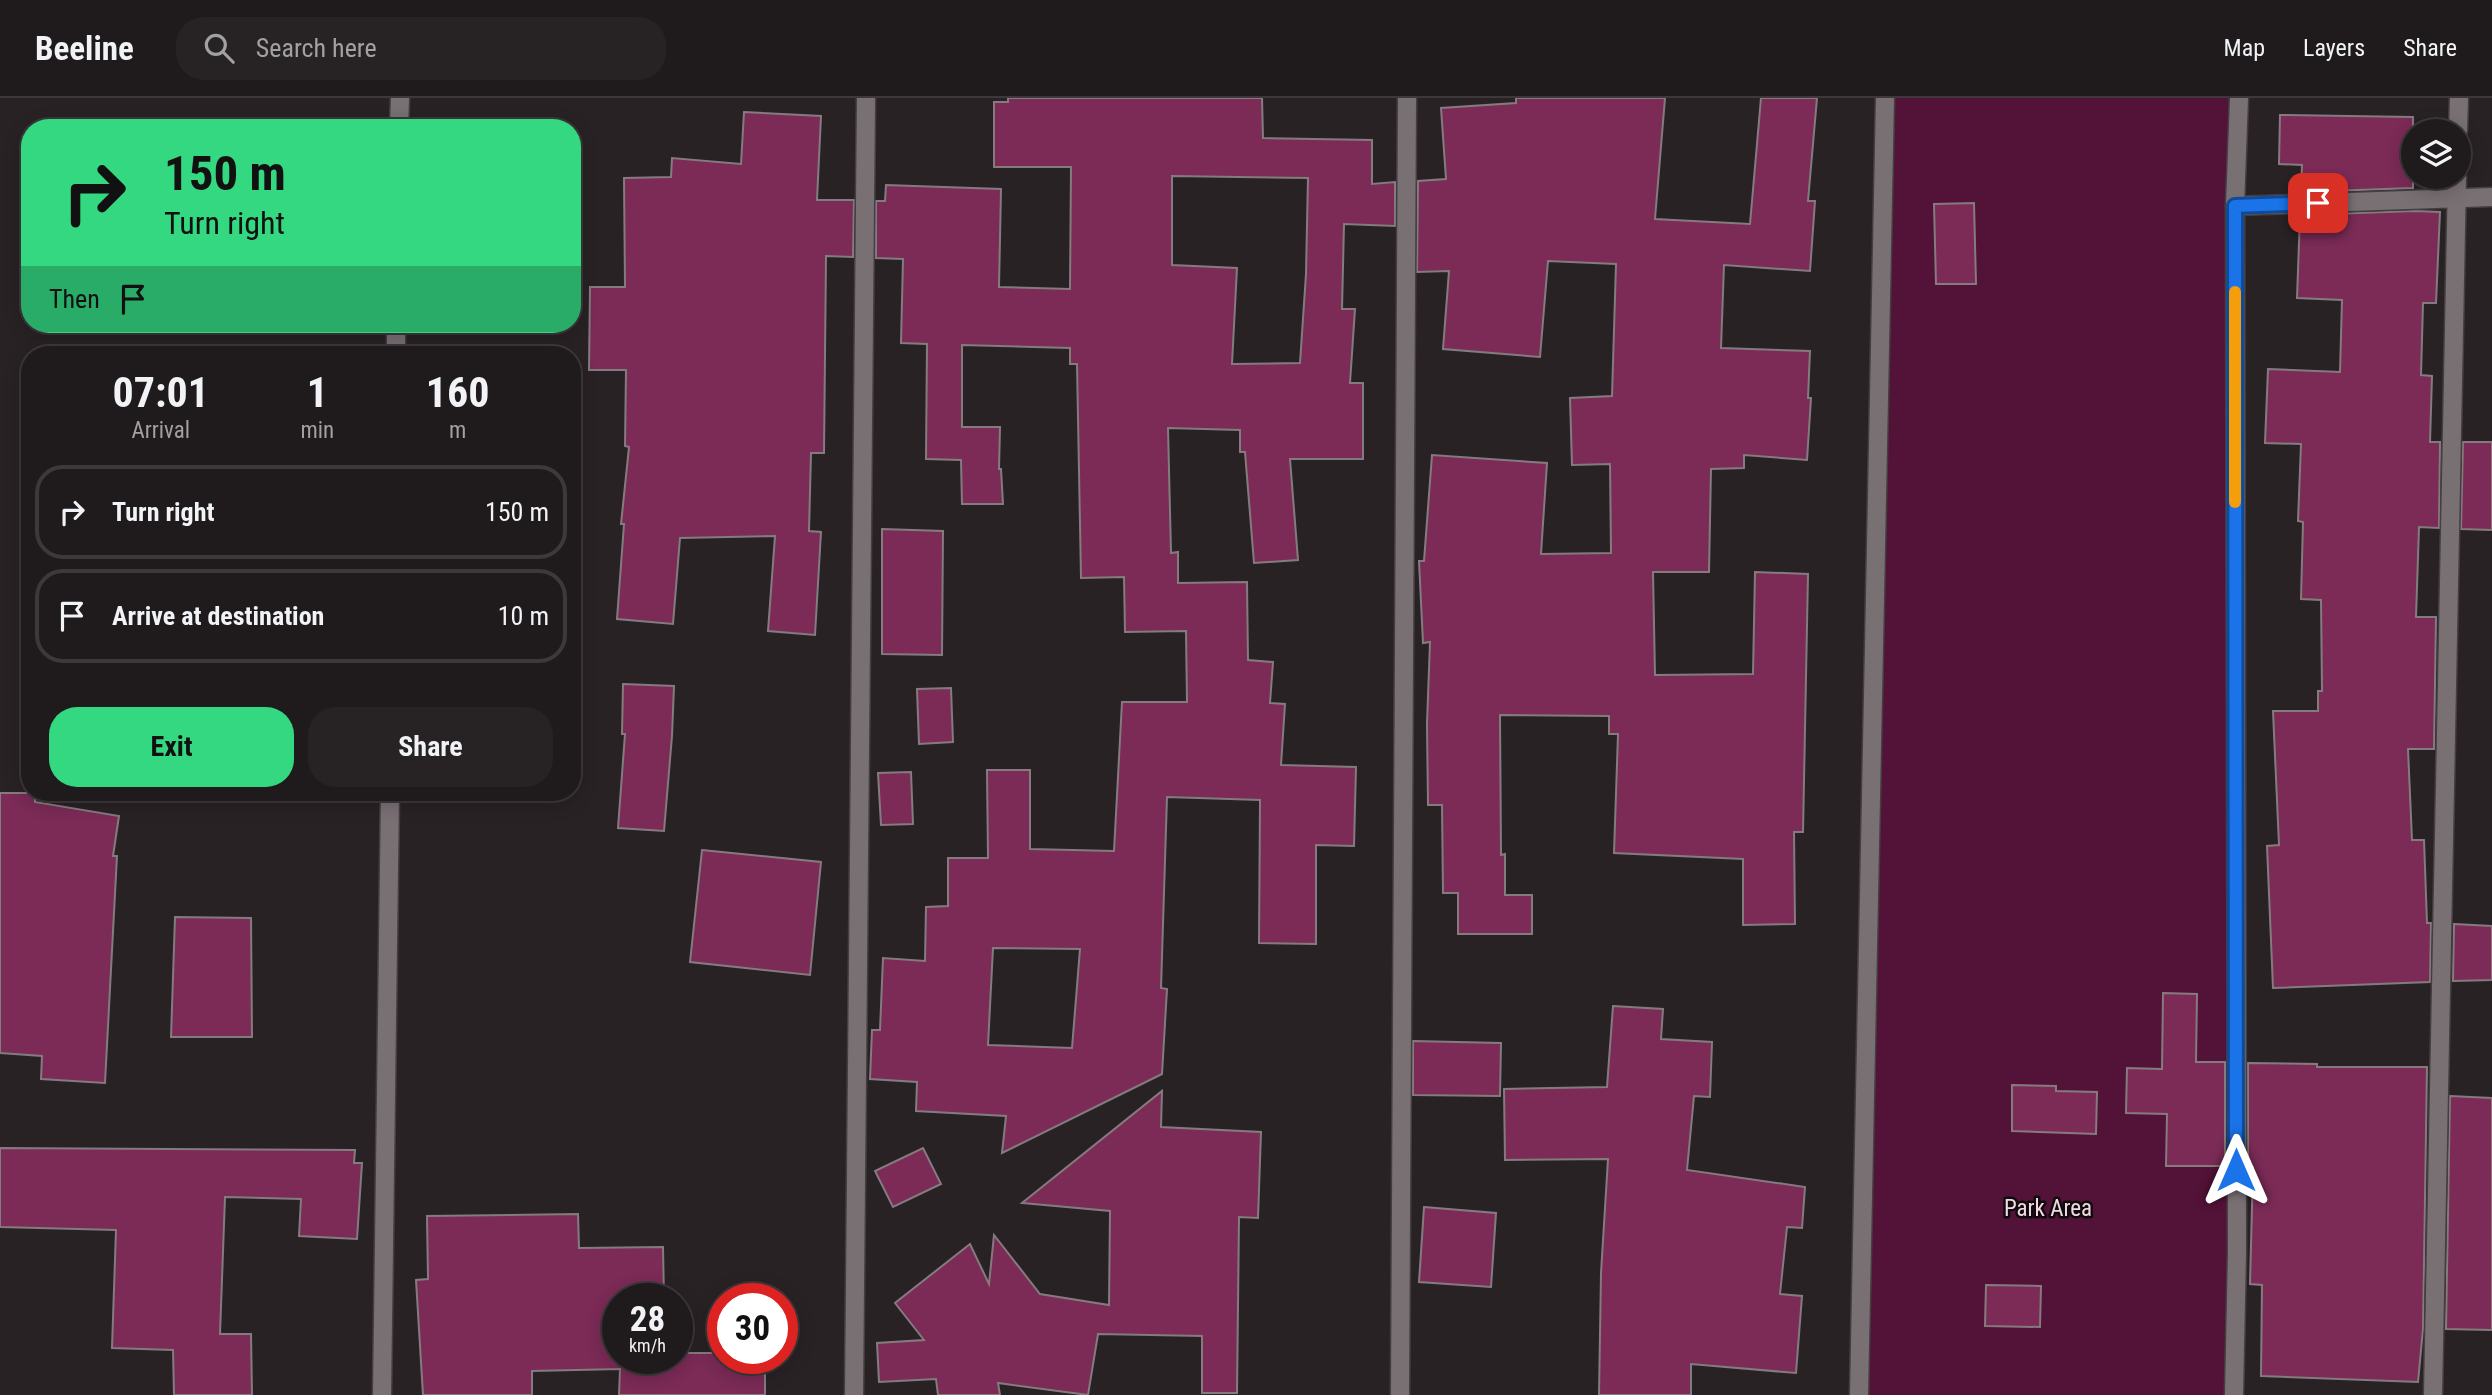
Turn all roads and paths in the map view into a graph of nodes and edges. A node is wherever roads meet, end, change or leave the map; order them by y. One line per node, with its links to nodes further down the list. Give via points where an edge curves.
1 (400, 98): 7 (street)
2 (866, 98): 15 (street)
3 (1408, 98): 16 (street)
4 (1885, 98): 17 (street)
5 (2239, 98): 12 (street)
6 (2459, 98): 8 (street)
7 (399, 119)
8 (2458, 119)
9 (2457, 189): 10 (street)
10 (2457, 197): 11 (street); 12 (street); 19 (street)
11 (2492, 197)
12 (2235, 206): 18 (street)
13 (390, 801): 14 (street)
14 (382, 1395)
15 (855, 1395)
16 (1400, 1395)
17 (1859, 1395)
18 (2234, 1395)
19 (2432, 1395)

